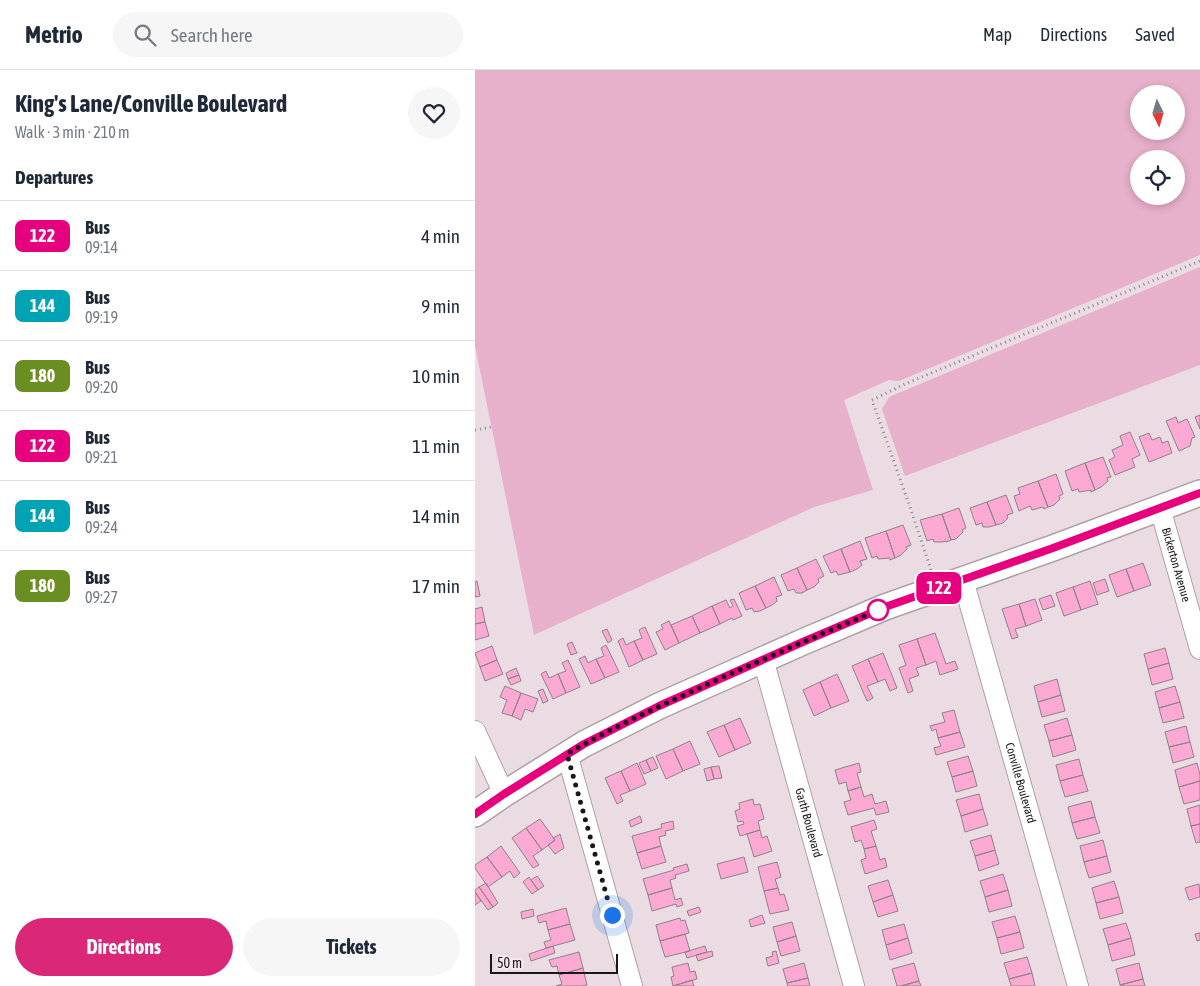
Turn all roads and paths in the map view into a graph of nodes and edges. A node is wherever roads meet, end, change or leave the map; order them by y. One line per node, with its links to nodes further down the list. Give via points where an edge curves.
1 (1200, 261): 7 (path, via 872,400)
2 (492, 427): 3 (path)
3 (475, 430)
4 (1200, 493): 5 (street)
5 (1160, 508): 6 (street); 8 (street, Bickerton Avenue)
6 (963, 580): 7 (street); 16 (street, Conville Boulevard)
7 (937, 589): 9 (street, via 885,607)
8 (1200, 649)
9 (763, 659): 11 (street, via 659,706); 15 (street, Garth Boulevard)
10 (475, 731): 12 (street)
11 (567, 754): 12 (street); 14 (street)
12 (504, 794): 13 (street)
13 (475, 814)
14 (632, 986)
15 (854, 986)
16 (1079, 986)

